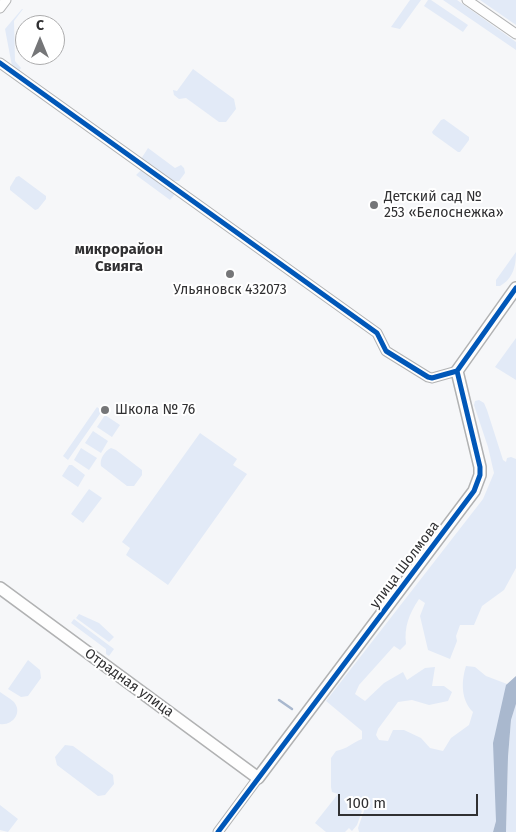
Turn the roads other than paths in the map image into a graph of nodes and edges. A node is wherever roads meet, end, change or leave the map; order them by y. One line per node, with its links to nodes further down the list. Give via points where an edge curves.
1 (6, 0): 3 (street)
2 (467, 0): 4 (street)
3 (0, 8)
4 (516, 34)
5 (0, 63): 7 (street, via 377,333 386,351 428,377)
6 (516, 288): 7 (street)
7 (457, 371): 9 (street, улица Шолмова, via 480,466 474,491)
8 (0, 588): 9 (street, Отрадная улица)
9 (258, 778): 10 (street, улица Шолмова)
10 (218, 832)

